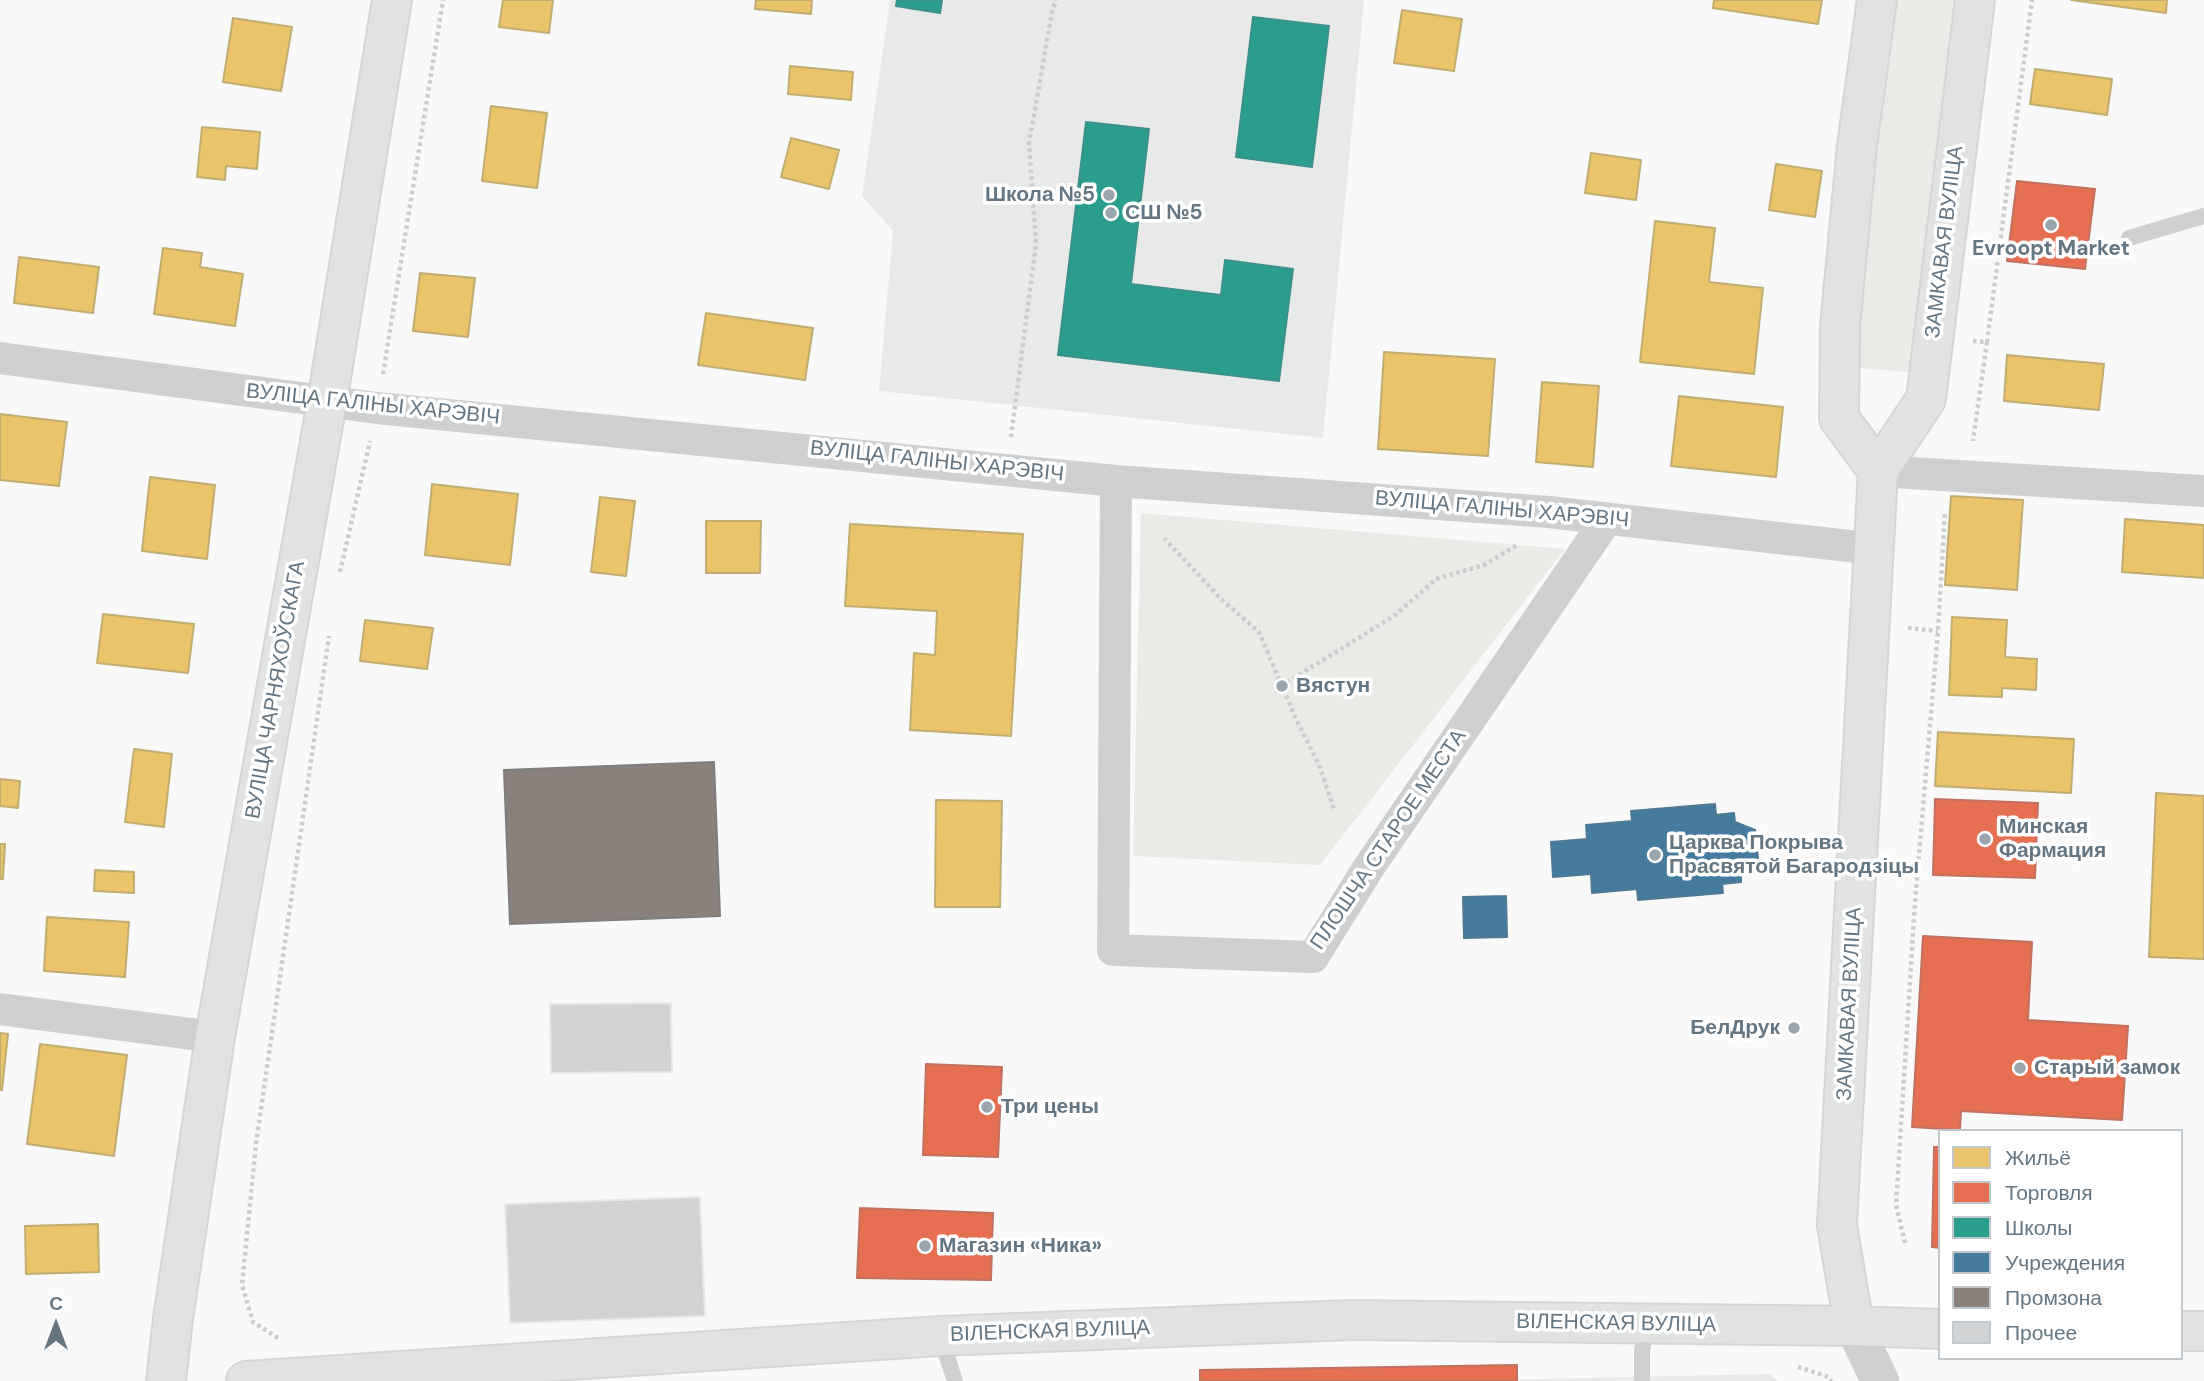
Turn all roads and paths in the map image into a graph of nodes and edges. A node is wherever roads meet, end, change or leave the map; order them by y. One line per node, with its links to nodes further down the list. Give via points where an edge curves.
1 (392, 0): 11 (main road, ВУЛІЦА ЧАРНЯХОЎСКАГА)
2 (443, 0): 12 (path)
3 (1056, 0): 13 (path, via 1029,144 1036,244)
4 (1877, 0): 14 (main road, via 1841,313 1839,418)
5 (1975, 0): 14 (main road, ЗАМКАВАЯ ВУЛІЦА, via 1926,400)
6 (2032, 0): 9 (path)
7 (2204, 216): 8 (lane)
8 (2129, 238)
9 (1987, 342)
10 (0, 358): 11 (street, ВУЛІЦА ГАЛІНЫ ХАРЭВІЧ)
11 (327, 402): 12 (street, ВУЛІЦА ГАЛІНЫ ХАРЭВІЧ); 27 (main road, ВУЛІЦА ЧАРНЯХОЎСКАГА)
12 (377, 408): 13 (street, ВУЛІЦА ГАЛІНЫ ХАРЭВІЧ); 21 (path)
13 (1006, 468): 15 (street, ВУЛІЦА ГАЛІНЫ ХАРЭВІЧ)
14 (1878, 471): 16 (street); 20 (main road, ЗАМКАВАЯ ВУЛІЦА)
15 (1116, 481): 17 (street, ВУЛІЦА ГАЛІНЫ ХАРЭВІЧ); 18 (street, ПЛОШЧА СТАРОЕ МЕСТА, via 1112,950 1313,957 1369,867)
16 (2204, 491)
17 (1549, 512): 18 (street, ВУЛІЦА ГАЛІНЫ ХАРЭВІЧ); 24 (path, via 1514,549 1484,565 1436,579 1394,616)
18 (1607, 519): 20 (street, ВУЛІЦА ГАЛІНЫ ХАРЭВІЧ)
19 (1164, 538): 24 (path, via 1259,632)
20 (1875, 549): 30 (main road, ЗАМКАВАЯ ВУЛІЦА, via 1838,1225)
21 (338, 582)
22 (331, 623): 35 (path, via 256,1144 242,1285 254,1322)
23 (1938, 631): 28 (path, via 1896,1205)
24 (1281, 686): 25 (path, via 1320,767)
25 (1334, 809)
26 (0, 1009): 27 (street)
27 (215, 1037): 36 (main road, ВУЛІЦА ЧАРНЯХОЎСКАГА)
28 (1905, 1243)
29 (1646, 1324): 30 (main road, ВІЛЕНСКАЯ ВУЛІЦА); 34 (main road, ВІЛЕНСКАЯ ВУЛІЦА, via 1352,1320); 39 (lane)
30 (1854, 1326): 31 (main road, ВІЛЕНСКАЯ ВУЛІЦА); 40 (street)
31 (1938, 1329)
32 (2183, 1331): 33 (main road)
33 (2204, 1331)
34 (940, 1336): 37 (main road, ВІЛЕНСКАЯ ВУЛІЦА); 38 (lane)
35 (286, 1340)
36 (166, 1381)
37 (246, 1381)
38 (955, 1381)
39 (1642, 1381)
40 (1880, 1381)

